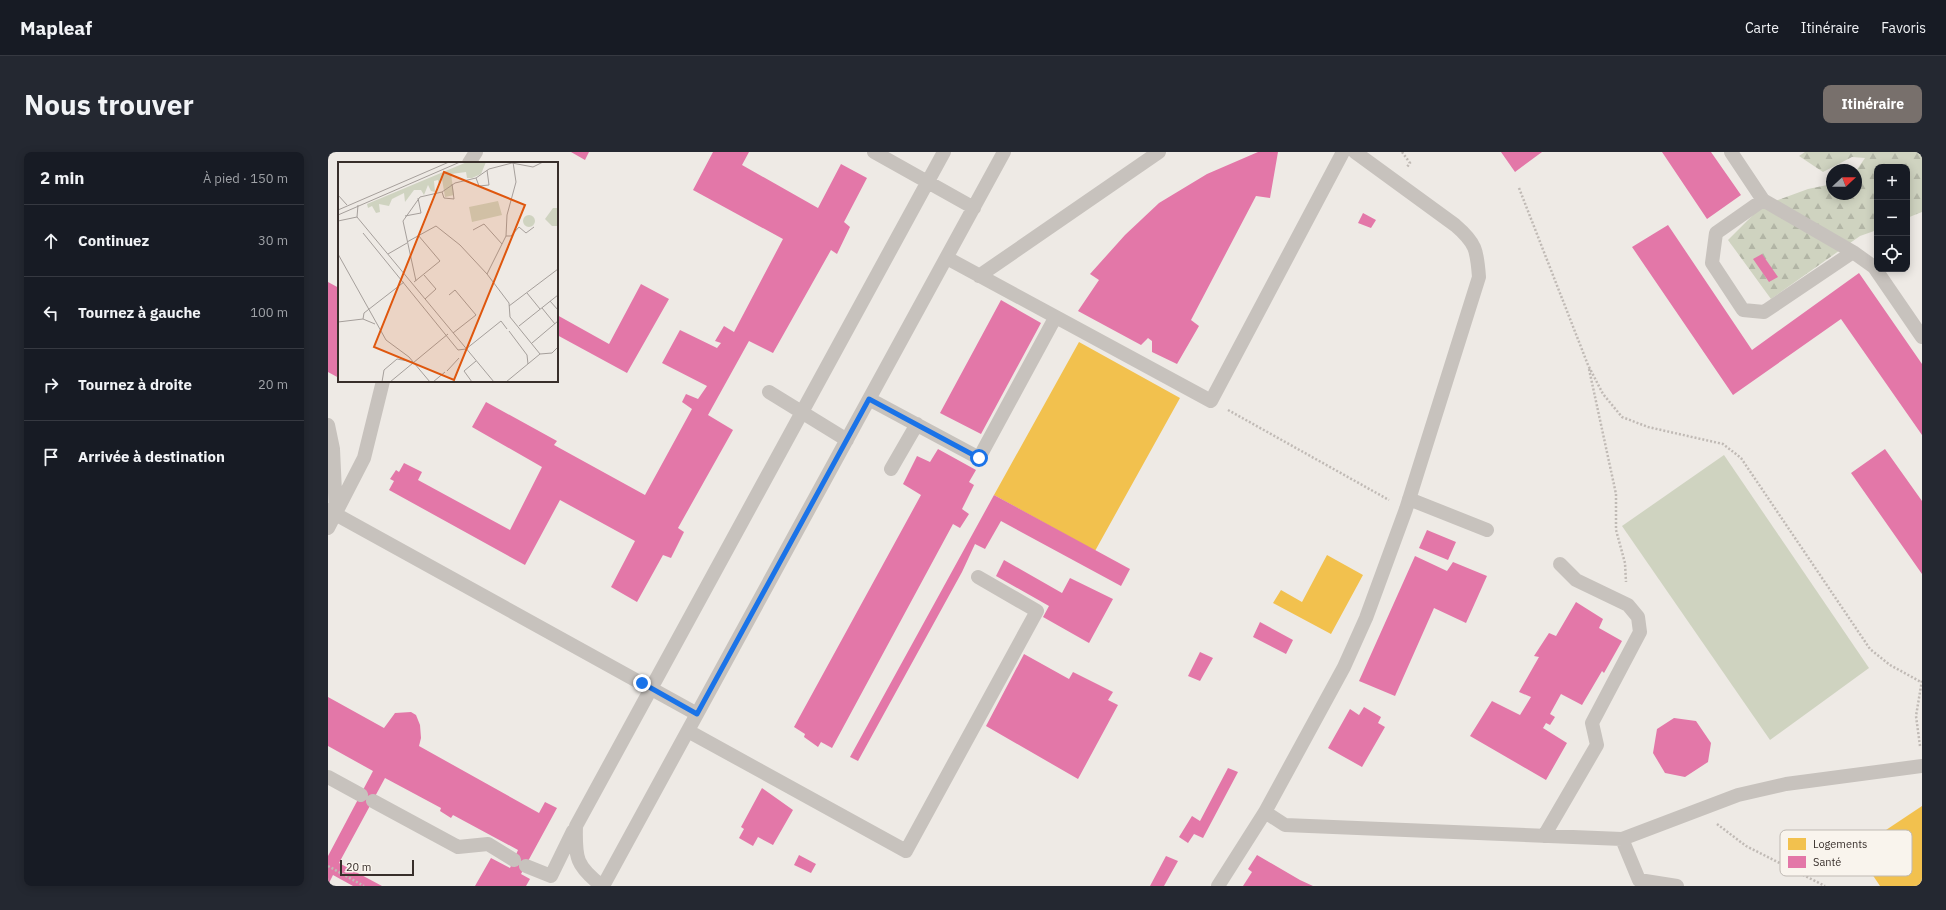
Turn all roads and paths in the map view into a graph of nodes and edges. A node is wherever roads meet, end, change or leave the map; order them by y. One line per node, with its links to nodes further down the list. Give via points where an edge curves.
1 (476, 152): 9 (lane)
2 (874, 152): 10 (lane)
3 (944, 152): 10 (lane)
4 (1004, 152): 13 (lane)
5 (1159, 152): 16 (lane)
6 (1343, 152): 23 (lane)
7 (1355, 152): 29 (lane, via 1455,225 1470,238 1477,257 1479,277)
8 (1731, 152): 12 (lane)
9 (470, 162)
10 (928, 182): 13 (lane); 24 (lane)
11 (1519, 188): 19 (path)
12 (1763, 200): 14 (lane); 14 (lane, via 1716,233 1712,263 1743,310 1764,312)
13 (974, 208): 15 (lane)
14 (1853, 252): 18 (lane, via 1874,266)
15 (947, 258): 16 (lane); 22 (lane)
16 (979, 276): 17 (lane)
17 (1055, 318): 23 (lane); 25 (lane, via 979,458)
18 (1922, 337)
19 (1588, 365): 35 (path, via 1616,494 1616,530 1625,563); 36 (path, via 1603,394 1622,417 1648,427 1723,444 1741,458 1870,649 1890,664)
20 (382, 382): 30 (lane, via 364,458)
21 (769, 392): 24 (lane)
22 (869, 399): 25 (lane); 27 (lane)
23 (1211, 401): 29 (path)
24 (802, 413): 27 (lane); 37 (lane)
25 (917, 424): 28 (lane)
26 (328, 425): 30 (lane, via 333,450)
27 (847, 440): 38 (lane)
28 (891, 469)
29 (1407, 504): 32 (lane); 44 (lane, via 1366,618 1344,667)
30 (332, 512): 31 (lane); 37 (lane)
31 (328, 528)
32 (1487, 530)
33 (1560, 564): 35 (lane, via 1576,580)
34 (978, 577): 39 (lane, via 1037,611 906,851)
35 (1628, 606): 46 (lane, via 1638,617 1640,632 1592,723 1597,745)
36 (1921, 681): 40 (path, via 1916,716)
37 (651, 688): 38 (lane); 45 (lane)
38 (697, 714): 39 (lane)
39 (688, 731): 52 (lane)
40 (1920, 751)
41 (1922, 766): 43 (lane, via 1786,784 1738,795)
42 (328, 777): 45 (lane, via 458,847 488,844 520,863 551,876)
43 (1698, 810): 47 (lane); 48 (path, via 1746,846)
44 (1265, 812): 46 (lane, via 1285,825); 53 (lane)
45 (576, 826): 52 (lane, via 575,853 585,873)
46 (1544, 836): 47 (lane)
47 (1622, 839): 54 (lane, via 1639,880)
48 (1780, 863)
49 (328, 866): 51 (path)
50 (1805, 876): 55 (path)
51 (364, 886)
52 (602, 886)
53 (1218, 886)
54 (1677, 886)
55 (1825, 886)

